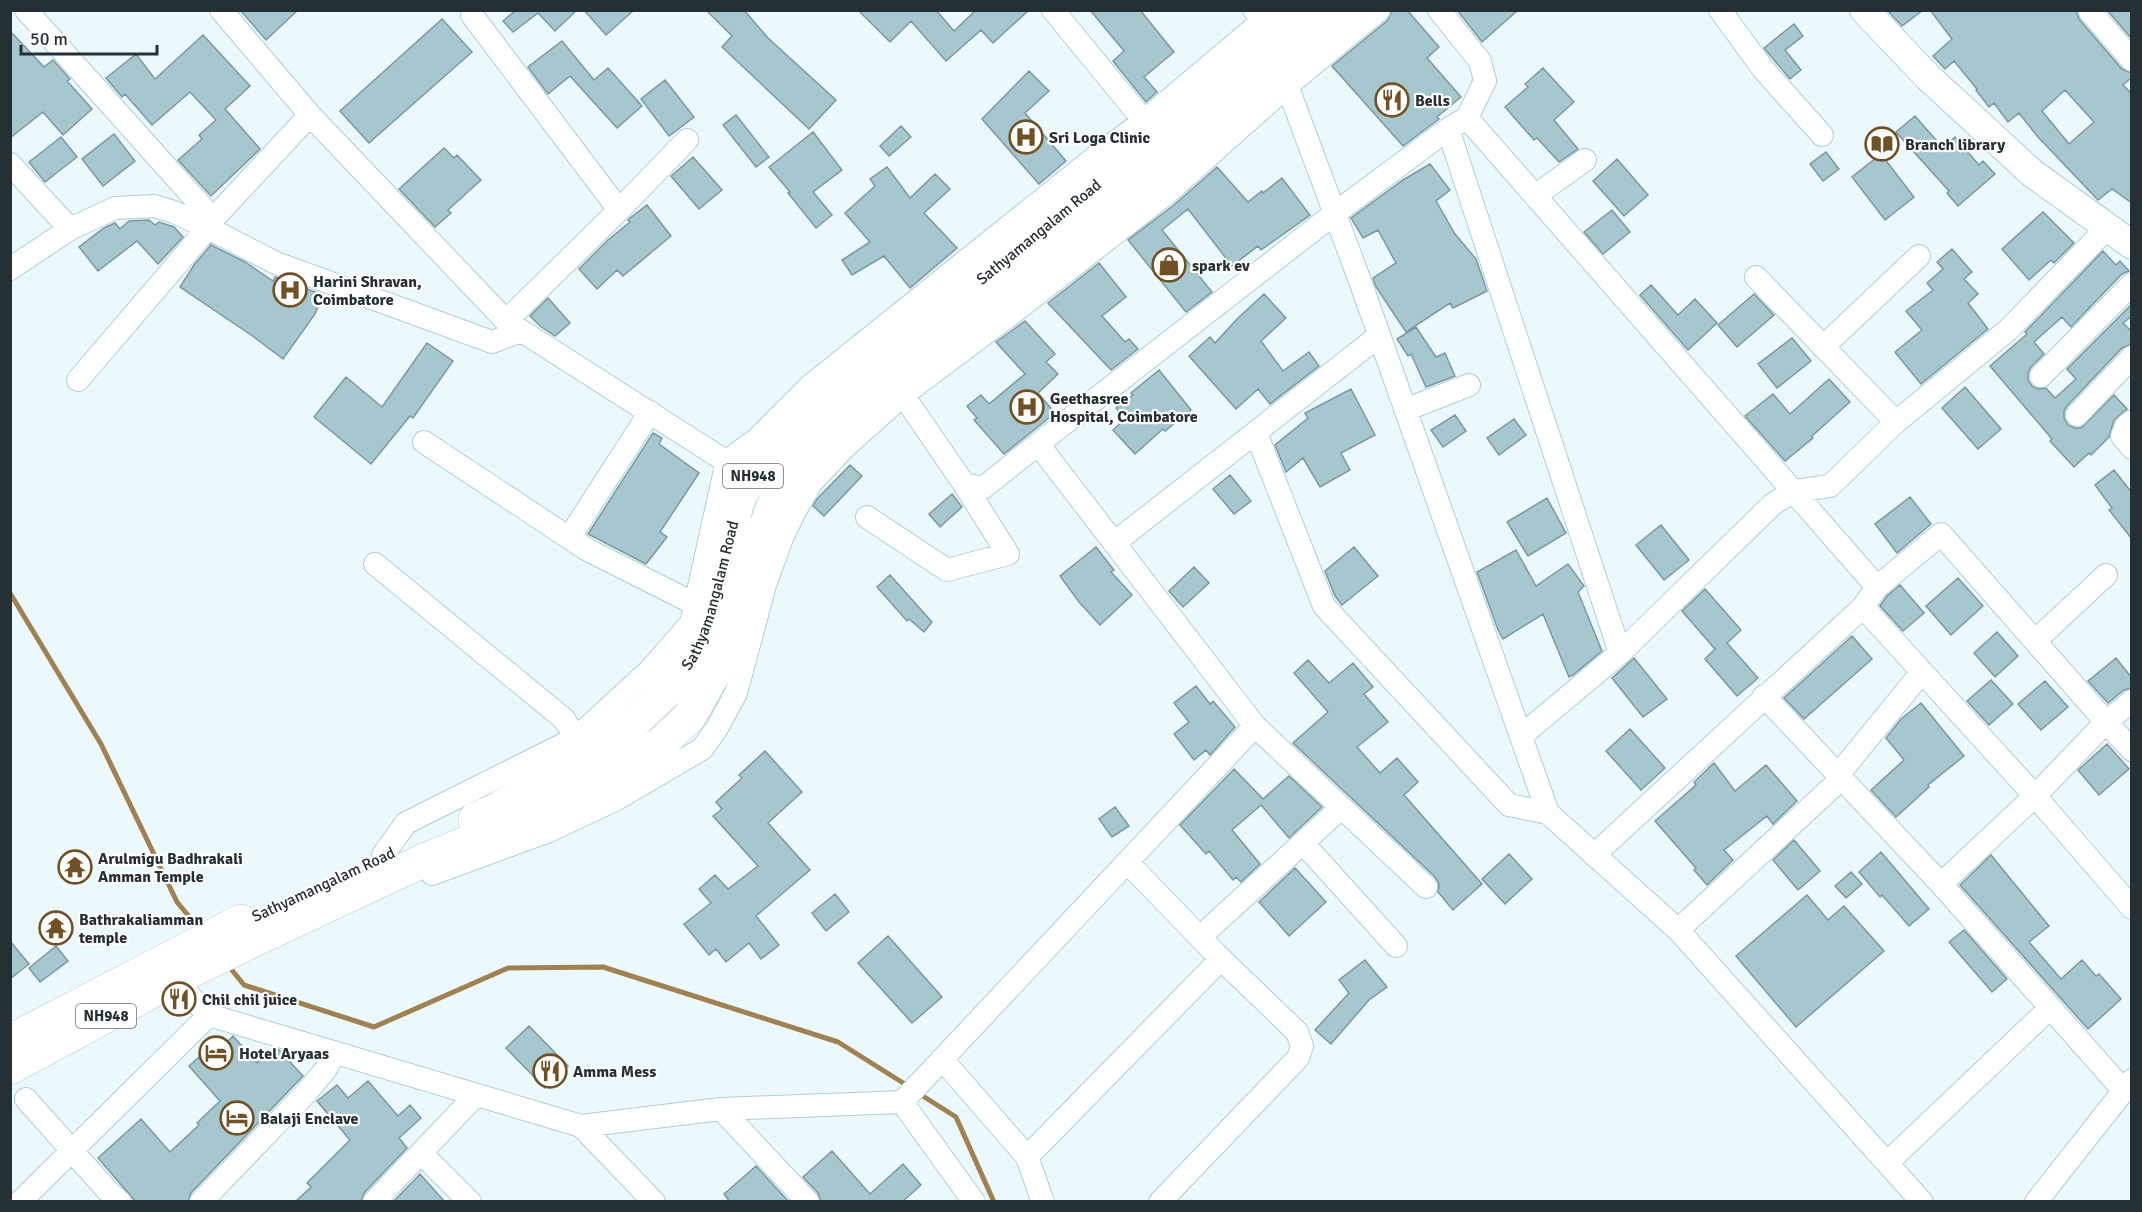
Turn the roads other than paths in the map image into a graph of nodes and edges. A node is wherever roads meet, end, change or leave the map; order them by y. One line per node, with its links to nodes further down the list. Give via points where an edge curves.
1 (26, 10): 24 (street)
2 (221, 10): 14 (street)
3 (1053, 10): 15 (street)
4 (1308, 10): 12 (highway, Sathyamangalam Road / NH948)
5 (1345, 10): 12 (highway, NH948)
6 (1379, 10): 12 (street)
7 (1438, 10): 16 (street, via 1480,61 1485,81)
8 (1720, 10): 17 (street, via 1763,69)
9 (1864, 10): 25 (main road, via 1928,77 2032,173)
10 (2089, 10): 13 (street)
11 (472, 12): 22 (street)
12 (1271, 40): 15 (street); 23 (street); 39 (street, via 1166,194); 49 (highway, Sathyamangalam Road / NH948, via 793,433)
13 (2132, 60)
14 (310, 115): 24 (street); 32 (street)
15 (1144, 121): 49 (street, via 811,385 756,440)
16 (1457, 124): 21 (street); 23 (street); 61 (street)
17 (1822, 135)
18 (687, 140): 22 (street)
19 (1585, 160): 21 (street)
20 (10, 164): 26 (street)
21 (1535, 196): 51 (street)
22 (619, 210): 32 (street)
23 (1334, 214): 33 (street); 47 (street)
24 (210, 223): 26 (street, via 153,206 138,206 115,208); 32 (street, via 276,263 492,342); 37 (street)
25 (2107, 228): 27 (main road); 44 (street, via 2008,330)
26 (70, 229): 29 (street)
27 (2132, 245)
28 (1919, 256): 34 (street)
29 (10, 269)
30 (1756, 277): 34 (street)
31 (2132, 284): 36 (street)
32 (514, 326): 41 (street)
33 (1379, 336): 40 (street); 45 (street)
34 (1823, 346): 44 (street)
35 (2132, 357): 42 (street)
36 (2041, 376)
37 (78, 380)
38 (1469, 385): 40 (street)
39 (903, 394): 50 (street); 77 (street, via 811,483 795,511 765,585 736,693 702,749 617,799 549,831 426,876)
40 (1406, 410): 67 (street)
41 (650, 412): 49 (street); 53 (street)
42 (2077, 415)
43 (2132, 421): 48 (street, via 2122,436)
44 (1896, 422): 51 (street, via 1830,486)
45 (1256, 433): 54 (street); 73 (street, via 1324,606 1509,805)
46 (424, 442): 53 (street)
47 (1038, 444): 50 (street, via 983,488); 54 (street)
48 (2132, 448)
49 (752, 478): 58 (street); 77 (highway, Sathyamangalam Road / NH948, via 739,497 708,618 694,654 670,687 636,720 586,757 494,811)
50 (964, 484): 52 (street, via 1008,555 947,570)
51 (1794, 491): 57 (street); 61 (street, via 1773,504)
52 (867, 517)
53 (569, 538): 58 (street)
54 (1114, 543): 66 (street)
55 (375, 564): 68 (street, via 564,719)
56 (2106, 575): 60 (street)
57 (1877, 586): 59 (street); 60 (street, via 1941,534)
58 (695, 604): 68 (street, via 691,623 651,669)
59 (1863, 607): 62 (street); 63 (street)
60 (2035, 641): 65 (street)
61 (1620, 653): 67 (street)
62 (1922, 672): 70 (street); 71 (street)
63 (1764, 696): 70 (street); 75 (street)
64 (2132, 700): 65 (street)
65 (2106, 722): 69 (street); 71 (street)
66 (1255, 726): 72 (street); 76 (street)
67 (1521, 736): 73 (street)
68 (576, 738): 77 (street, via 406,823)
69 (2132, 750)
70 (1840, 776): 78 (street); 81 (street)
71 (2035, 796): 78 (street); 80 (street)
72 (1341, 807): 74 (street); 79 (street)
73 (1548, 813): 75 (street)
74 (1303, 843): 82 (street); 83 (street)
75 (1594, 855): 81 (street)
76 (1127, 862): 82 (street); 90 (street)
77 (386, 865): 85 (highway, Sathyamangalam Road / NH948)
78 (1941, 884): 86 (street)
79 (1426, 887)
80 (2132, 908)
81 (1678, 930): 101 (street)
82 (1200, 937): 84 (street)
83 (1396, 946)
84 (1221, 959): 100 (street); 111 (street, via 1297,1032 1302,1046 1298,1058)
85 (179, 965): 87 (street); 88 (highway, Sathyamangalam Road / NH948); 91 (highway, NH948)
86 (2050, 1008): 92 (street); 101 (street)
87 (209, 1015): 89 (street); 98 (street)
88 (10, 1041)
89 (334, 1052): 93 (street); 104 (street, via 306,1093)
90 (941, 1060): 95 (street); 100 (street)
91 (10, 1068)
92 (2128, 1086): 113 (street)
93 (476, 1095): 97 (street); 99 (street)
94 (26, 1099): 98 (street)
95 (902, 1102): 96 (street); 109 (street)
96 (721, 1109): 97 (street); 108 (street)
97 (581, 1126): 107 (street)
98 (72, 1150): 102 (street); 103 (street)
99 (421, 1153): 105 (street); 106 (street)
100 (1027, 1156): 110 (street)
101 (1887, 1163): 112 (street)
102 (20, 1202)
103 (120, 1202)
104 (201, 1202)
105 (374, 1202)
106 (470, 1202)
107 (654, 1202)
108 (808, 1202)
109 (974, 1202)
110 (1043, 1202)
111 (1160, 1202)
112 (1922, 1202)
113 (2036, 1202)

